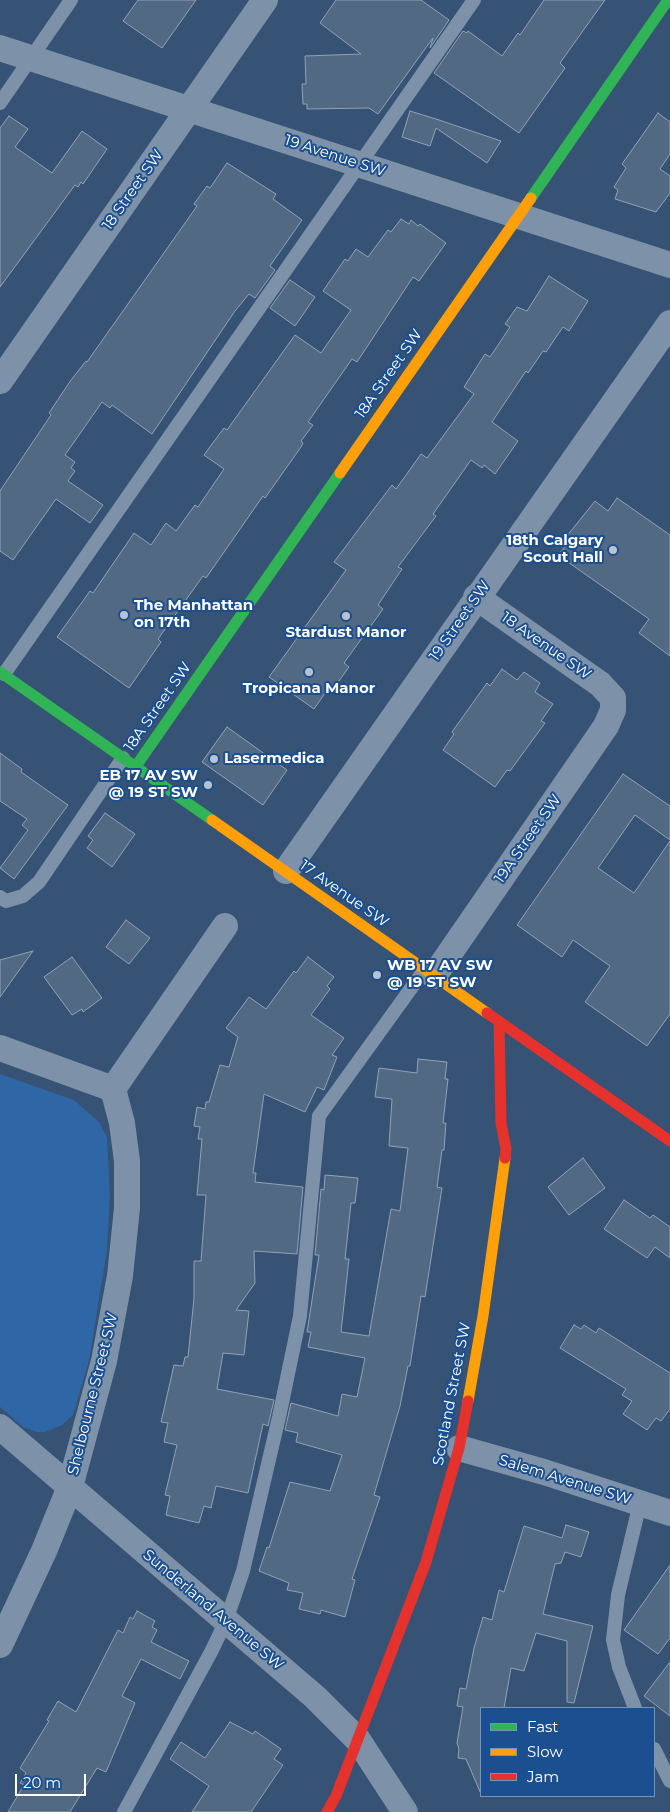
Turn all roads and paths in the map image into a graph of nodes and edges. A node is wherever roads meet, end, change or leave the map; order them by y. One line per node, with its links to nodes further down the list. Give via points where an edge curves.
1 (72, 0): 6 (lane)
2 (265, 0): 8 (street, 18 Street SW)
3 (474, 0): 9 (lane)
4 (668, 0): 10 (street, 18A Street SW)
5 (0, 48): 6 (street, 19 Avenue SW)
6 (32, 58): 7 (lane); 8 (street, 19 Avenue SW)
7 (0, 103)
8 (190, 109): 9 (street, 19 Avenue SW); 13 (street, 18 Street SW)
9 (358, 164): 10 (street, 19 Avenue SW); 15 (lane)
10 (517, 215): 11 (street, 19 Avenue SW); 18 (street, 18A Street SW)
11 (670, 264)
12 (670, 323): 14 (street, 19 Street SW)
13 (0, 381)
14 (476, 597): 16 (street, 18 Avenue SW, via 600,684); 19 (street, 19 Street SW)
15 (2, 673): 17 (street, 17 Avenue SW)
16 (613, 698): 22 (street, 19A Street SW, via 613,710 606,726)
17 (123, 758): 18 (street, 17 Avenue SW); 20 (lane, via 39,882 23,896 6,901)
18 (136, 766): 19 (street, 17 Avenue SW)
19 (286, 872): 22 (street, 17 Avenue SW)
20 (0, 896)
21 (225, 926): 25 (street)
22 (430, 972): 23 (street, 17 Avenue SW); 32 (lane, via 319,1116 300,1316 243,1571)
23 (499, 1021): 26 (street, 17 Avenue SW); 28 (street, Scotland Street SW, via 501,1123 506,1149 483,1316)
24 (0, 1048): 25 (street)
25 (113, 1089): 29 (street, Shelbourne Street SW, via 127,1162 128,1208 104,1360)
26 (670, 1141)
27 (0, 1426): 29 (street, Sunderland Avenue SW)
28 (459, 1448): 30 (street, Salem Avenue SW); 35 (street, Scotland Street SW, via 426,1562)
29 (70, 1487): 32 (street, Sunderland Avenue SW); 33 (street, Shelbourne Street SW)
30 (640, 1503): 31 (street, Salem Avenue SW); 34 (lane, via 618,1595 613,1640 619,1667)
31 (670, 1513)
32 (226, 1621): 35 (street, Sunderland Avenue SW, via 314,1696); 38 (lane)
33 (0, 1645)
34 (635, 1707)
35 (358, 1740): 39 (street, Scotland Street SW); 40 (street, Sunderland Avenue SW)
36 (655, 1751): 37 (lane)
37 (670, 1781)
38 (124, 1812)
39 (327, 1812)
40 (405, 1812)

